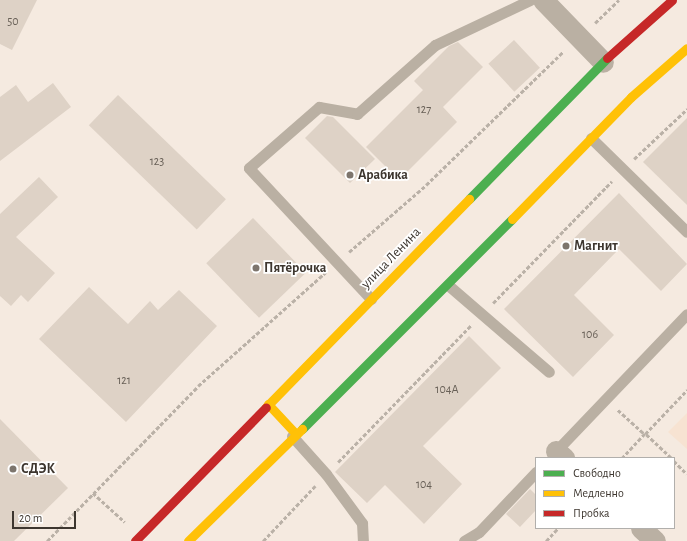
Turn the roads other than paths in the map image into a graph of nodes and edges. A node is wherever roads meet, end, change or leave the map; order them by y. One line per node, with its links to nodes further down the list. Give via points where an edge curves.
1 (530, 0): 9 (lane, via 435,44 357,114 319,107 249,168)
2 (543, 0): 5 (street)
3 (672, 0): 5 (main road, улица Ленина)
4 (687, 48): 6 (main road, via 631,97)
5 (603, 62): 9 (main road, улица Ленина)
6 (591, 138): 7 (lane); 8 (main road)
7 (687, 232)
8 (448, 284): 11 (lane); 13 (main road)
9 (371, 298): 12 (main road, улица Ленина)
10 (687, 314): 14 (lane, via 605,399)
11 (549, 372)
12 (268, 404): 13 (main road); 17 (main road, улица Ленина)
13 (294, 434): 18 (main road); 19 (lane, via 362,523)
14 (557, 456)
15 (535, 473): 20 (lane, via 479,532)
16 (642, 529): 21 (street)
17 (134, 541)
18 (188, 541)
19 (363, 541)
20 (464, 541)
21 (655, 541)

